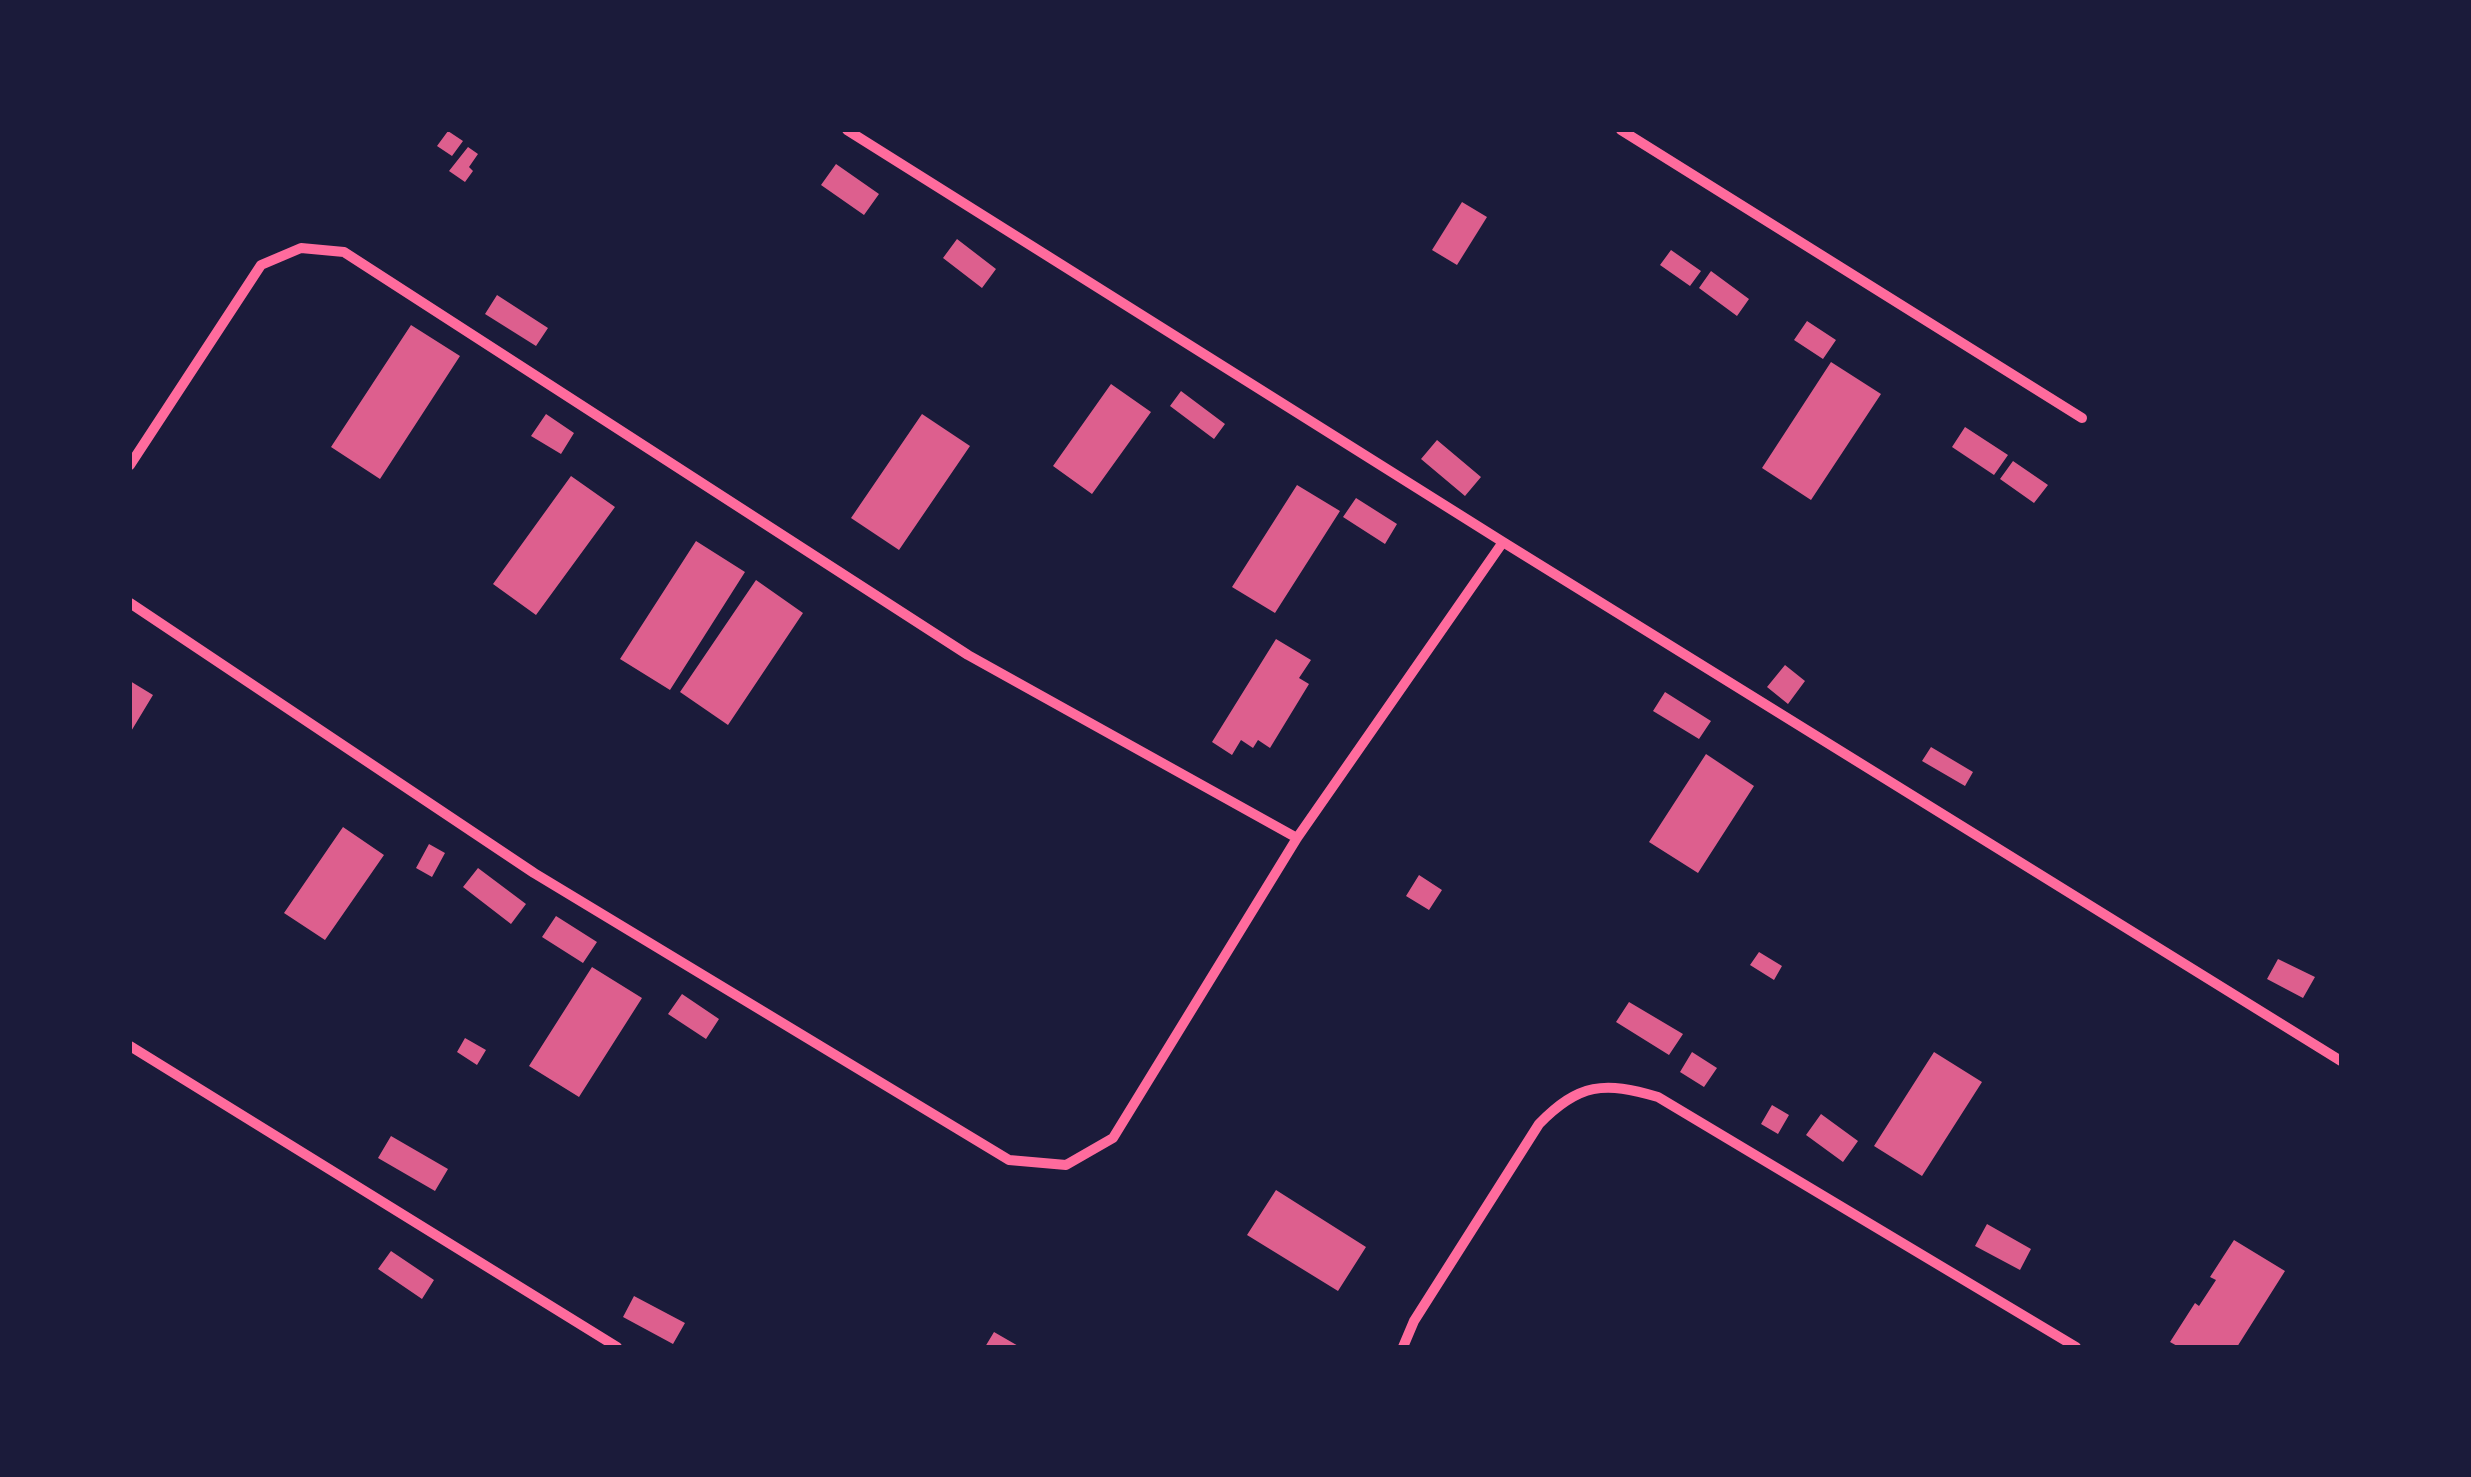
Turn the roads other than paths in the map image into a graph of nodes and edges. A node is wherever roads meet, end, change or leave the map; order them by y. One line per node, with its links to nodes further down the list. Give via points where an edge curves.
1 (847, 130): 5 (street)
2 (1622, 130): 3 (street)
3 (2082, 418)
4 (130, 465): 7 (street, via 260,266 301,248 344,252 968,655)
5 (1503, 542): 7 (street); 9 (street)
6 (130, 603): 7 (street, via 534,873 1009,1160 1066,1165 1113,1138)
7 (1297, 838)
8 (130, 1046): 10 (street)
9 (2341, 1061)
10 (617, 1347)
11 (1403, 1347): 12 (street, via 1540,1124 1586,1089 1620,1086 1658,1097)
12 (2076, 1347)

